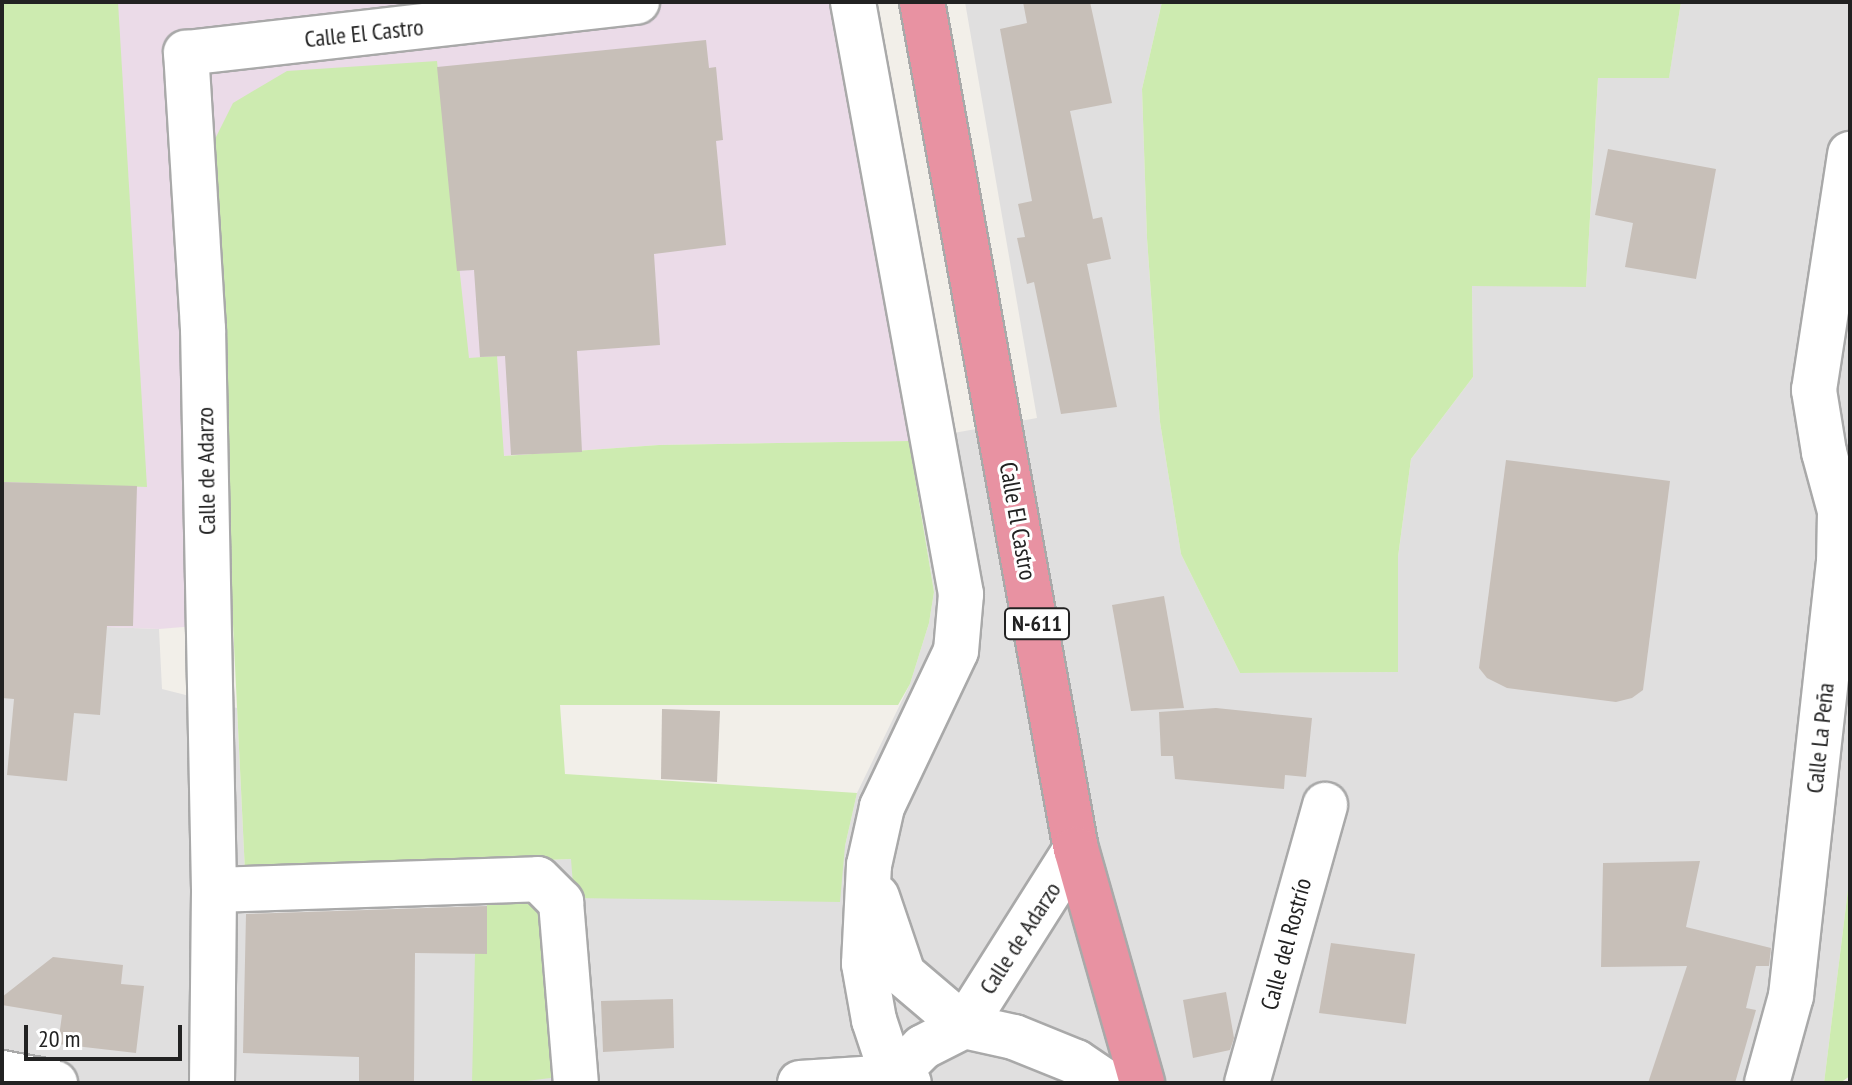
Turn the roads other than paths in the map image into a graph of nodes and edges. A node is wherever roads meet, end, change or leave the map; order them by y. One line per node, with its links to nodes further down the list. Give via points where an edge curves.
1 (637, 2): 4 (street, Calle El Castro)
2 (853, 2): 8 (street, via 961,594 956,651 882,807)
3 (922, 2): 7 (highway, Calle El Castro / N-611)
4 (186, 53): 9 (street, Calle de Adarzo, via 203,329)
5 (1850, 154): 20 (street, Calle La Peña, via 1814,390 1840,511 1839,564 1791,996)
6 (1325, 805): 19 (street, Calle del Rostrío)
7 (1076, 849): 10 (street, Calle de Adarzo); 18 (highway, Calle El Castro / N-611)
8 (869, 865): 10 (street, via 903,974); 12 (street, via 864,964 874,1020)
9 (214, 890): 14 (street, Calle de Adarzo); 15 (street, via 538,879 561,902)
10 (964, 1026): 12 (street, via 923,1047); 17 (street, Calle de Adarzo, via 1026,1042 1076,1062)
11 (2, 1073): 13 (street)
12 (901, 1080): 16 (street)
13 (55, 1083)
14 (212, 1083)
15 (576, 1083)
16 (800, 1083)
17 (1107, 1083)
18 (1142, 1083)
19 (1247, 1083)
20 (1767, 1083)

